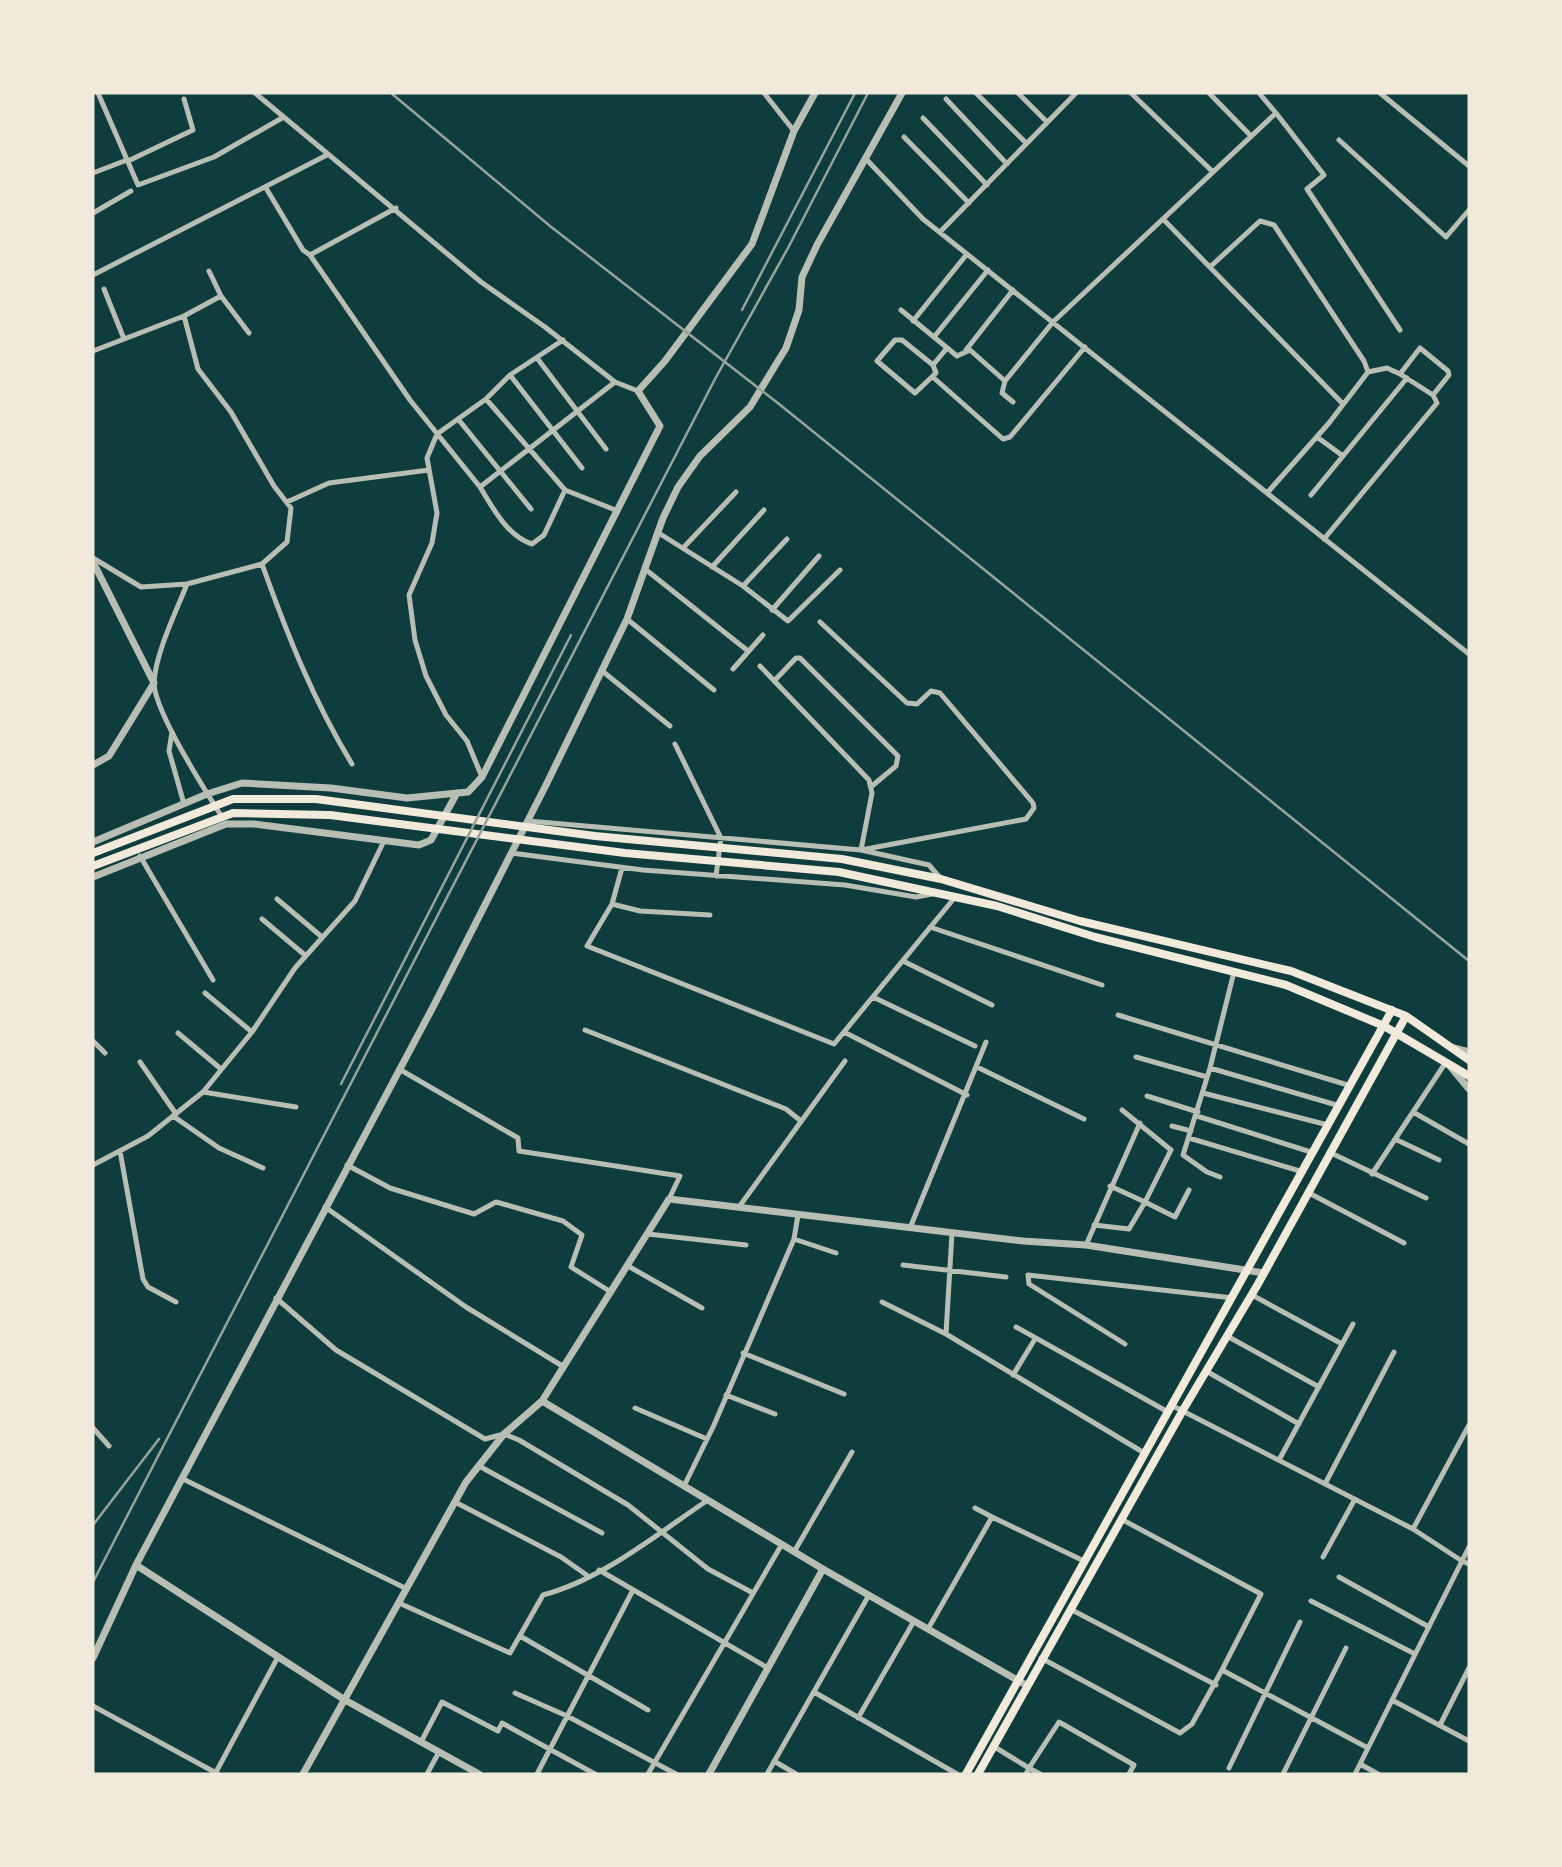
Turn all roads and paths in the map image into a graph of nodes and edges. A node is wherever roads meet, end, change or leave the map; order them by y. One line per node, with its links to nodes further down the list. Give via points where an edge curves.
1 (98, 93): 26 (street)
2 (255, 93): 16 (street)
3 (764, 93): 19 (street)
4 (815, 93): 19 (street)
5 (902, 93): 25 (street)
6 (976, 93): 23 (street)
7 (1018, 93): 18 (street)
8 (1076, 93): 18 (street)
9 (1131, 93): 29 (street)
10 (1209, 93): 20 (street)
11 (1259, 93): 15 (street)
12 (1380, 93): 28 (street)
13 (184, 99): 26 (street, via 193,130)
14 (946, 99): 27 (street)
15 (1276, 113): 20 (street); 53 (street, via 1324,175 1307,189)
16 (282, 118): 24 (street); 26 (street, via 214,158 138,185)
17 (923, 118): 31 (street)
18 (1047, 122): 23 (street)
19 (794, 131): 71 (street, via 752,244)
20 (1251, 136): 29 (street)
21 (904, 138): 34 (street)
22 (1339, 139): 36 (street, via 1446,237)
23 (1026, 143): 27 (street)
24 (327, 155): 32 (street); 35 (street)
25 (866, 159): 39 (street); 96 (street, via 802,277 799,310 786,348 750,407 700,456 678,487)
26 (128, 160): 30 (street)
27 (1007, 164): 31 (street)
28 (1469, 166)
29 (1212, 171): 38 (street)
30 (93, 173)
31 (987, 184): 34 (street)
32 (266, 187): 41 (street); 45 (street)
33 (131, 191): 37 (street)
34 (969, 203): 39 (street)
35 (396, 208): 41 (street); 57 (street, via 481,282)
36 (1469, 210)
37 (93, 213)
38 (1163, 219): 42 (street); 52 (street)
39 (940, 232): 40 (street)
40 (967, 254): 44 (street); 51 (street)
41 (310, 255): 79 (street, via 357,327)
42 (1210, 267): 64 (street, via 1260,221 1274,225); 75 (street)
43 (209, 271): 48 (street)
44 (988, 271): 47 (street); 55 (street)
45 (93, 275)
46 (104, 289): 56 (street)
47 (1013, 290): 52 (street); 60 (street)
48 (221, 296): 50 (street); 54 (street)
49 (901, 310): 51 (street)
50 (184, 316): 56 (street); 92 (street, via 198,369 231,412)
51 (913, 321): 55 (street)
52 (1054, 322): 58 (street); 69 (street)
53 (1400, 330)
54 (249, 333)
55 (934, 337): 59 (street)
56 (124, 339): 61 (street)
57 (564, 340): 62 (street); 70 (street)
58 (1085, 347): 67 (street, via 1010,437 1003,439); 90 (street)
59 (947, 348): 60 (street, via 957,356); 63 (street)
60 (966, 350): 69 (street)
61 (93, 351)
62 (537, 358): 66 (street); 76 (street)
63 (933, 365): 63 (street, via 936,373 915,393 877,361 895,340 902,340)
64 (1368, 372): 65 (street, via 1387,368); 75 (street)
65 (1400, 374): 68 (street); 72 (street, via 1417,349 1422,349 1448,371)
66 (510, 375): 73 (street); 78 (street)
67 (935, 379)
68 (1407, 379): 72 (street); 83 (street)
69 (1005, 381): 74 (street, via 1002,393)
70 (615, 382): 71 (street); 76 (street)
71 (639, 391): 95 (street, via 660,426)
72 (1433, 395): 97 (street, via 1437,403)
73 (486, 399): 77 (street); 81 (street)
74 (1013, 402)
75 (1343, 404): 80 (street)
76 (578, 411): 78 (street); 82 (street)
77 (458, 419): 79 (street); 86 (street)
78 (552, 431): 81 (street); 84 (street)
79 (438, 434): 85 (street, via 426,458); 87 (street)
80 (1317, 437): 83 (street); 90 (street)
81 (529, 449): 86 (street); 88 (street)
82 (606, 449)
83 (1343, 456): 91 (street)
84 (582, 468)
85 (429, 470): 92 (street, via 329,483); 125 (street, via 437,513 432,543 409,595 415,640 426,676 446,716 467,741)
86 (500, 471): 87 (street); 93 (street)
87 (480, 487): 88 (street, via 501,520 533,544 544,535)
88 (565, 490): 95 (street)
89 (736, 492): 99 (street)
90 (1268, 493): 97 (street)
91 (1311, 495)
92 (287, 502): 102 (street, via 291,508 287,542)
93 (531, 509)
94 (764, 510): 103 (street)
95 (619, 511): 125 (street)
96 (657, 533): 99 (street); 104 (street)
97 (1324, 538): 113 (street)
98 (786, 539): 107 (street)
99 (683, 548): 103 (street)
100 (819, 556): 108 (street)
101 (93, 560): 106 (street, via 141,587); 118 (street)
102 (262, 564): 106 (street); 123 (street, via 292,648)
103 (712, 567): 107 (street)
104 (645, 569): 109 (street); 112 (street)
105 (840, 570): 108 (street, via 793,620)
106 (187, 584): 118 (street)
107 (743, 586): 108 (street)
108 (772, 610)
109 (626, 619): 116 (street); 119 (street)
110 (820, 622): 135 (street, via 907,704 917,704 931,691 940,692 1034,808 1026,819)
111 (763, 635): 112 (street)
112 (748, 651): 115 (street)
113 (1469, 654)
114 (760, 666): 117 (street)
115 (733, 669)
116 (601, 670): 120 (street); 130 (street)
117 (775, 680): 126 (street); 126 (street, via 800,658 898,756 896,766)
118 (154, 683): 121 (street); 124 (street, via 109,756)
119 (714, 690)
120 (670, 726)
121 (172, 733): 128 (street); 129 (street, via 169,751)
122 (674, 744): 132 (street)
123 (352, 764)
124 (93, 765)
125 (482, 777): 127 (street, via 468,792)
126 (872, 786): 135 (street)
127 (457, 793): 128 (street, via 407,798 242,783); 133 (street, via 431,840 419,845)
128 (207, 794): 129 (street); 131 (street)
129 (184, 804): 134 (street)
130 (528, 821): 132 (street); 137 (street)
131 (226, 824): 133 (street); 138 (street)
132 (721, 838): 135 (street); 141 (street)
133 (384, 841): 151 (street, via 355,901)
134 (93, 842)
135 (861, 850): 143 (street, via 929,864)
136 (94, 852): 143 (main road, via 233,799 316,799 595,836 842,859)
137 (511, 853): 140 (street); 184 (street)
138 (140, 856): 142 (street); 155 (street)
139 (93, 866): 144 (main road, via 233,813 330,815 625,853 839,872)
140 (622, 868): 141 (street); 147 (street)
141 (716, 876): 144 (street, via 845,885 916,897)
142 (93, 877)
143 (940, 879): 160 (main road, via 1080,921 1291,971)
144 (942, 892): 145 (main road)
145 (956, 896): 150 (street); 154 (main road)
146 (277, 899): 151 (street)
147 (612, 904): 148 (street, via 640,911); 166 (street, via 587,946 834,1044)
148 (710, 915)
149 (262, 919): 152 (street)
150 (930, 927): 153 (street); 156 (street)
151 (322, 937): 152 (street)
152 (306, 956): 165 (street)
153 (902, 961): 158 (street); 159 (street)
154 (1234, 972): 163 (main road, via 1286,985); 171 (street)
155 (213, 980)
156 (1102, 985)
157 (205, 993): 165 (street)
158 (873, 997): 166 (street); 172 (street)
159 (992, 1005)
160 (1392, 1010): 162 (main road); 163 (main road)
161 (1118, 1015): 171 (street)
162 (1406, 1016): 168 (main road); 173 (main road)
163 (1384, 1026): 168 (main road); 187 (main road)
164 (585, 1030): 200 (street, via 786,1109)
165 (252, 1032): 183 (street)
166 (844, 1032): 191 (street)
167 (178, 1033): 183 (street)
168 (1397, 1034): 180 (main road); 210 (main road)
169 (93, 1041): 175 (street)
170 (986, 1042): 181 (street)
171 (1215, 1045): 182 (street); 187 (street)
172 (975, 1046)
173 (1453, 1048): 174 (street); 177 (main road)
174 (1469, 1052)
175 (104, 1053)
176 (1136, 1057): 186 (street)
177 (1469, 1060)
178 (845, 1061): 200 (street)
179 (140, 1062): 198 (street)
180 (1446, 1062): 185 (main road); 188 (street); 196 (street)
181 (977, 1067): 191 (street); 199 (street)
182 (1210, 1068): 186 (street); 193 (street)
183 (221, 1069): 189 (street)
184 (399, 1069): 213 (street); 222 (street, via 517,1138 519,1151 680,1176)
185 (1469, 1076)
186 (1207, 1077): 190 (street)
187 (1351, 1086): 193 (main road)
188 (1469, 1089)
189 (203, 1092): 194 (street); 198 (street)
190 (1203, 1093): 197 (street); 202 (street)
191 (967, 1095): 228 (street)
192 (1147, 1096): 197 (street)
193 (1340, 1106): 202 (main road)
194 (296, 1107)
195 (1122, 1110): 201 (street)
196 (1413, 1112): 206 (street); 207 (street)
197 (1198, 1114): 204 (street); 209 (street)
198 (175, 1115): 208 (street); 214 (street, via 219,1148)
199 (1084, 1119)
200 (801, 1121): 225 (street)
201 (1140, 1123): 218 (street); 223 (street, via 1171,1150)
202 (1328, 1125): 209 (main road)
203 (1172, 1126): 204 (street)
204 (1191, 1131): 205 (street)
205 (1189, 1138): 215 (street); 217 (street, via 1183,1155)
206 (1395, 1139): 211 (street); 216 (street)
207 (1469, 1143)
208 (120, 1151): 212 (street); 247 (street, via 143,1279 148,1287)
209 (1314, 1153): 215 (main road)
210 (1331, 1153): 216 (street); 220 (main road)
211 (1439, 1160)
212 (93, 1165)
213 (347, 1165): 224 (street); 242 (street, via 390,1188 474,1214 496,1202 563,1221 582,1236 571,1267)
214 (263, 1168)
215 (1303, 1172): 238 (main road)
216 (1372, 1174): 221 (street)
217 (1220, 1177)
218 (1110, 1186): 223 (street); 227 (street)
219 (1189, 1190): 223 (street, via 1175,1217)
220 (1309, 1193): 232 (street); 240 (main road)
221 (1426, 1198)
222 (669, 1199): 225 (street); 230 (street)
223 (1144, 1202): 227 (street, via 1129,1229)
224 (325, 1207): 244 (street); 258 (street, via 466,1307)
225 (739, 1207): 226 (street)
226 (799, 1214): 228 (street); 231 (street)
227 (1094, 1225): 234 (street)
228 (910, 1228): 229 (street)
229 (952, 1233): 234 (street); 239 (street)
230 (648, 1234): 233 (street); 237 (street)
231 (794, 1238): 235 (street); 257 (street)
232 (1404, 1243)
233 (746, 1245)
234 (1086, 1245): 238 (street)
235 (836, 1253)
236 (903, 1265): 239 (street)
237 (628, 1266): 242 (street); 248 (street)
238 (1250, 1269): 240 (street); 245 (main road)
239 (950, 1271): 241 (street); 251 (street)
240 (1264, 1273): 243 (main road)
241 (1006, 1277)
242 (611, 1292): 258 (street)
243 (1252, 1295): 252 (main road); 255 (street)
244 (276, 1298): 272 (street, via 336,1350 485,1439); 279 (street)
245 (1233, 1298): 254 (street, via 1028,1275 1029,1284); 266 (main road)
246 (882, 1302): 251 (street)
247 (176, 1303)
248 (702, 1308)
249 (1353, 1324): 255 (street)
250 (1016, 1327): 253 (street)
251 (946, 1334): 260 (street)
252 (1227, 1336): 259 (main road); 261 (street)
253 (1035, 1339): 260 (street); 266 (street)
254 (1125, 1344)
255 (1342, 1344): 261 (street)
256 (1394, 1352): 280 (street)
257 (743, 1353): 262 (street); 263 (street)
258 (564, 1367): 264 (street)
259 (1206, 1371): 267 (main road); 269 (street)
260 (1013, 1375): 276 (street)
261 (1319, 1387): 269 (street)
262 (844, 1394)
263 (726, 1395): 268 (street); 273 (street)
264 (542, 1402): 272 (street); 281 (street)
265 (635, 1408): 273 (street)
266 (1170, 1409): 267 (street); 276 (main road)
267 (1183, 1410): 277 (street); 287 (main road)
268 (775, 1414)
269 (1299, 1424): 277 (street)
270 (1469, 1425): 288 (street)
271 (93, 1428): 274 (street)
272 (504, 1434): 278 (street); 289 (street, via 628,1505)
273 (707, 1439): 281 (street)
274 (109, 1446)
275 (852, 1452): 293 (street)
276 (1146, 1454): 295 (main road)
277 (1279, 1460): 280 (street)
278 (479, 1466): 284 (street); 290 (street)
279 (181, 1478): 298 (street); 303 (street)
280 (1325, 1484): 282 (street)
281 (684, 1486): 283 (street)
282 (1355, 1499): 288 (street); 294 (street)
283 (708, 1500): 289 (street); 291 (street)
284 (455, 1502): 301 (street); 303 (street)
285 (975, 1508): 286 (street)
286 (992, 1517): 295 (street); 313 (street)
287 (1121, 1519): 309 (main road); 323 (street, via 1261,1594)
288 (1413, 1529): 296 (street)
289 (660, 1532): 300 (street); 305 (street, via 708,1569)
290 (602, 1534)
291 (782, 1545): 293 (street); 305 (street)
292 (1469, 1547): 296 (street)
293 (794, 1552): 299 (street)
294 (1323, 1557)
295 (1084, 1561): 325 (main road)
296 (1462, 1561): 297 (street); 312 (street)
297 (1469, 1564)
298 (136, 1565): 318 (street); 319 (street)
299 (823, 1569): 306 (street); 321 (street)
300 (599, 1570): 301 (street); 304 (street)
301 (588, 1576): 314 (street, via 543,1595)
302 (1339, 1577): 312 (street)
303 (407, 1589): 308 (street)
304 (633, 1590): 315 (street); 324 (street)
305 (753, 1593): 315 (street)
306 (869, 1595): 310 (street); 328 (street)
307 (1311, 1601): 317 (street)
308 (399, 1603): 314 (street, via 510,1653); 331 (street)
309 (1070, 1609): 320 (main road); 327 (street)
310 (914, 1621): 313 (street); 337 (street)
311 (1300, 1622): 330 (street)
312 (1429, 1626): 317 (street)
313 (928, 1629): 325 (street)
314 (520, 1636): 324 (street)
315 (724, 1644): 321 (street); 346 (street)
316 (1346, 1648): 336 (street)
317 (1415, 1654): 332 (street)
318 (278, 1657): 331 (street); 350 (street)
319 (93, 1658)
320 (1041, 1658): 326 (main road); 327 (street, via 1180,1733 1192,1724)
321 (768, 1668): 358 (street)
322 (1469, 1668): 338 (street)
323 (1222, 1670): 327 (street); 330 (street)
324 (588, 1677): 334 (street); 335 (street)
325 (1018, 1680): 326 (street); 362 (main road)
326 (1026, 1685): 341 (main road)
327 (1216, 1685)
328 (814, 1692): 337 (street); 345 (street)
329 (515, 1693): 335 (street)
330 (1266, 1693): 336 (street); 349 (street)
331 (345, 1700): 340 (street); 351 (street)
332 (1392, 1700): 338 (street); 343 (street)
333 (93, 1706): 350 (street)
334 (648, 1710)
335 (568, 1716): 342 (street); 346 (street)
336 (1311, 1717): 343 (street); 367 (street)
337 (859, 1718): 361 (street)
338 (1440, 1725): 339 (street)
339 (1469, 1741)
340 (421, 1742): 342 (street, via 442,1702 498,1731 502,1723); 344 (street)
341 (993, 1746): 348 (street); 363 (main road)
342 (550, 1748): 354 (street); 355 (street)
343 (1368, 1748): 347 (street)
344 (439, 1752): 352 (street); 353 (street)
345 (774, 1760): 359 (street); 360 (street)
346 (655, 1762): 356 (street); 357 (street)
347 (1360, 1764): 368 (street); 369 (street)
348 (1029, 1768): 364 (street); 365 (street); 366 (street, via 1059,1722 1134,1765)
349 (1229, 1768)
350 (216, 1774)
351 (303, 1774)
352 (427, 1774)
353 (479, 1774)
354 (537, 1774)
355 (595, 1774)
356 (648, 1774)
357 (676, 1774)
358 (709, 1774)
359 (766, 1774)
360 (796, 1774)
361 (957, 1774)
362 (966, 1774)
363 (978, 1774)
364 (1026, 1774)
365 (1040, 1774)
366 (1129, 1774)
367 (1283, 1774)
368 (1354, 1774)
369 (1378, 1774)

